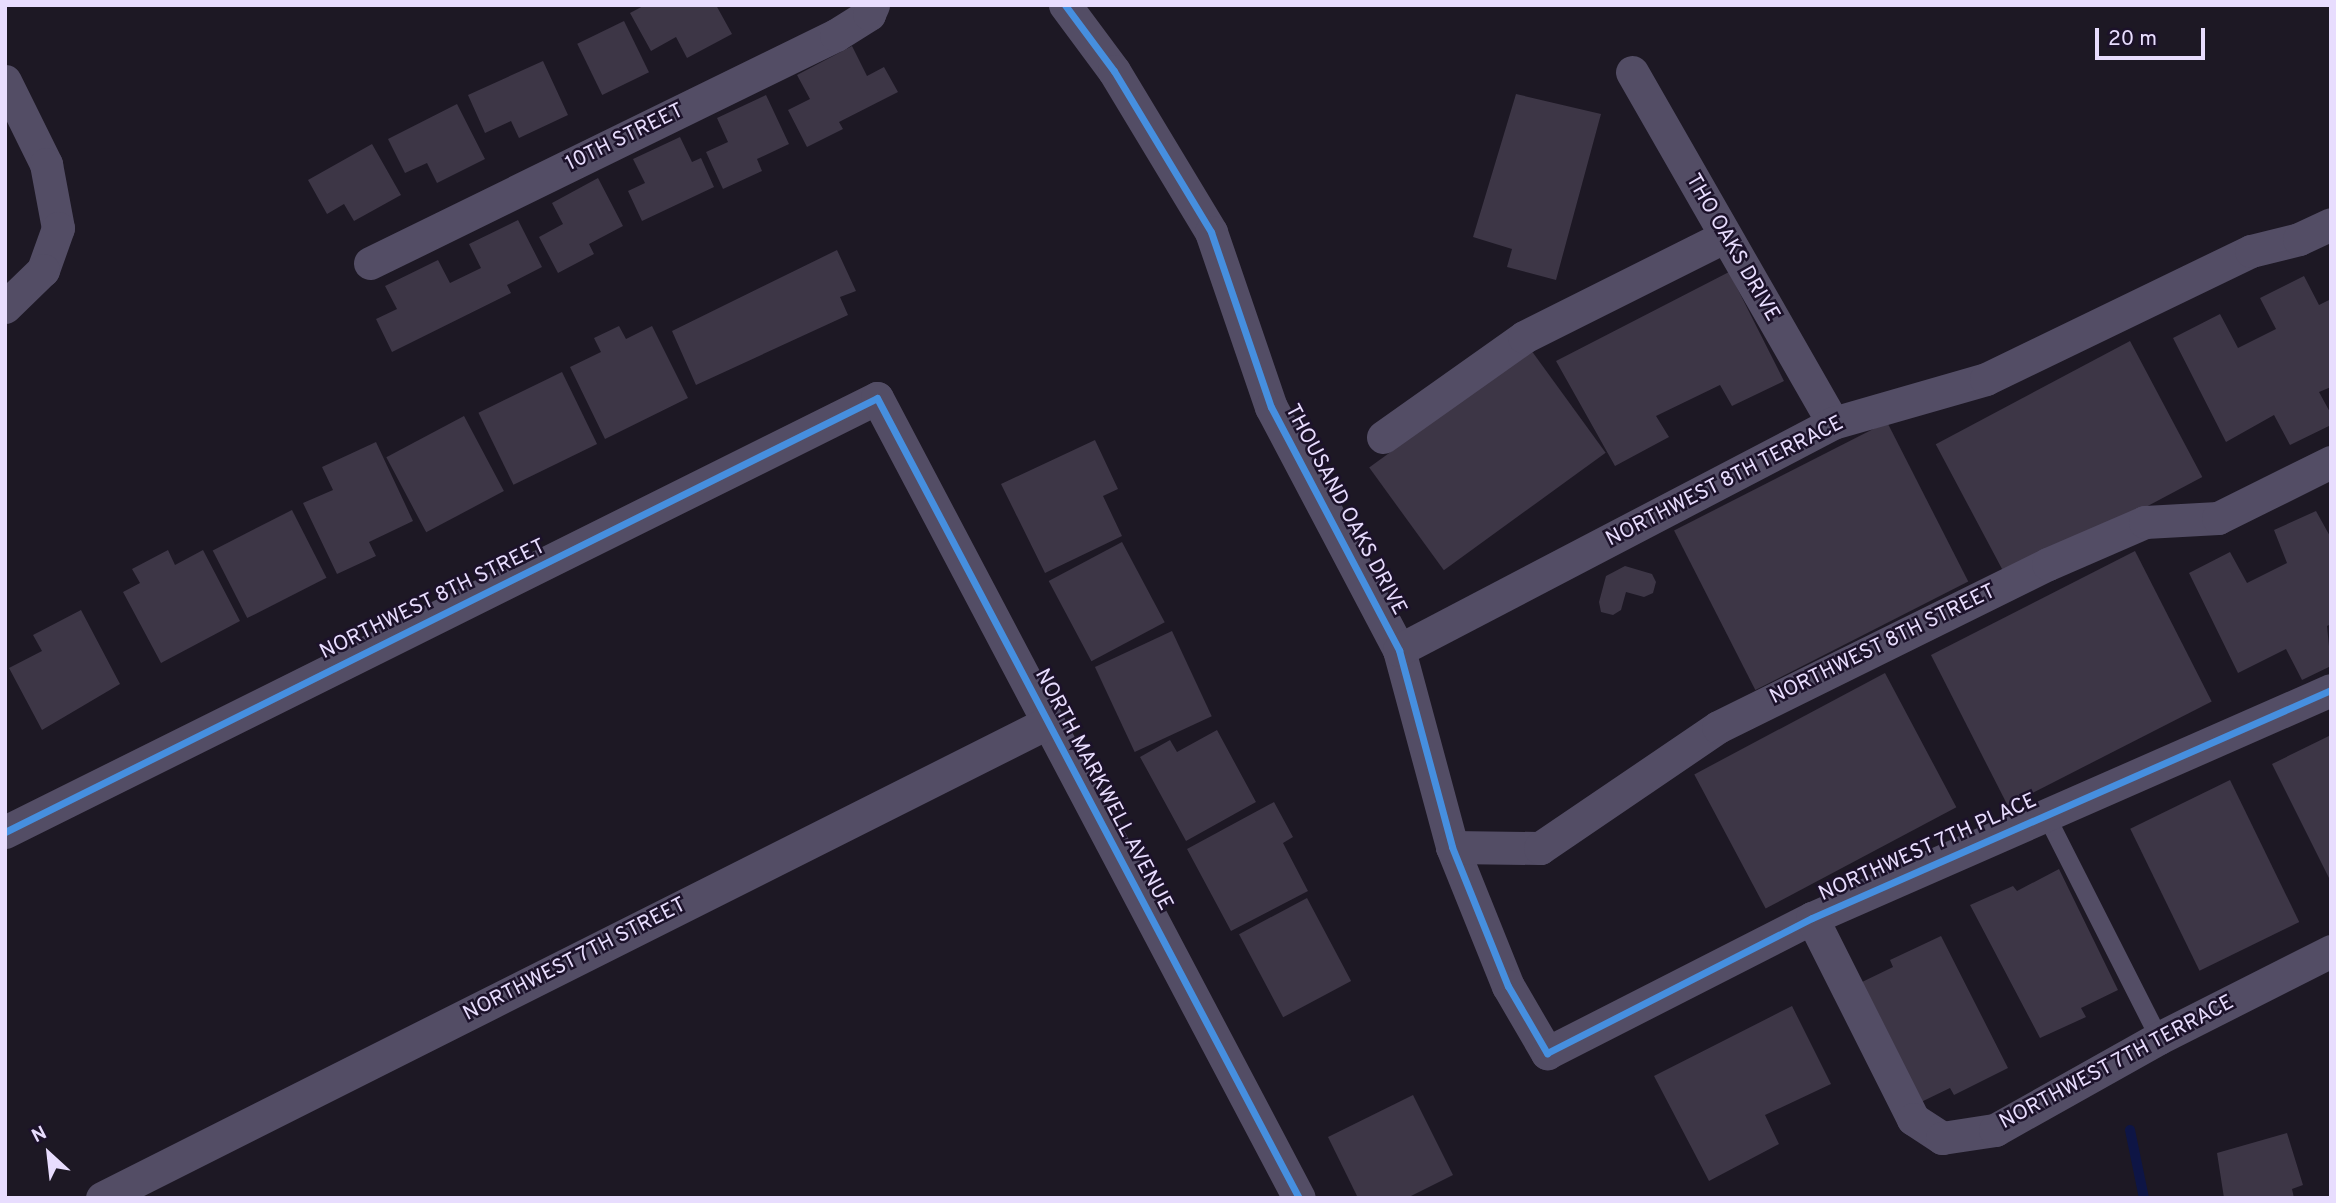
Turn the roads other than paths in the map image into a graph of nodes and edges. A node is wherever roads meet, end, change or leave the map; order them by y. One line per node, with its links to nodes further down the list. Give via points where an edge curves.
1 (873, 5): 7 (street, 10TH STREET, via 869,14 836,35)
2 (1065, 5): 13 (street, THOUSAND OAKS DRIVE, via 1114,71 1211,232 1271,407)
3 (1632, 72): 6 (street, THO OAKS DRIVE)
4 (5, 81): 8 (street, via 46,164 58,228 43,270)
5 (2331, 223): 10 (street, NORTHWEST 8TH TERRACE, via 2299,239 2250,251 1986,379)
6 (1724, 237): 10 (street, THO OAKS DRIVE); 11 (street, via 1524,337)
7 (370, 263)
8 (5, 307)
9 (877, 398): 15 (street, NORTH MARKWELL AVENUE); 17 (street, NORTHWEST 8TH STREET)
10 (1833, 423): 13 (street, NORTHWEST 8TH TERRACE)
11 (1384, 437)
12 (2331, 462): 18 (street, NORTHWEST 8TH STREET, via 2218,518 2145,522 2048,564 1718,727 1540,848)
13 (1399, 650): 18 (street, THOUSAND OAKS DRIVE)
14 (2331, 690): 16 (street, NORTHWEST 7TH PLACE)
15 (1047, 723): 23 (street, NORTHWEST 7TH STREET); 24 (street, NORTH MARKWELL AVENUE)
16 (2046, 815): 19 (street, NORTHWEST 7TH PLACE); 21 (lane)
17 (5, 832)
18 (1452, 847): 22 (street, THOUSAND OAKS DRIVE, via 1508,986)
19 (1812, 918): 21 (street, NORTHWEST 7TH TERRACE, via 1913,1119 1942,1138 1995,1130); 22 (street, NORTHWEST 7TH PLACE)
20 (2331, 951): 21 (street, NORTHWEST 7TH TERRACE)
21 (2159, 1038)
22 (1547, 1053)
23 (102, 1198)
24 (1299, 1198)

